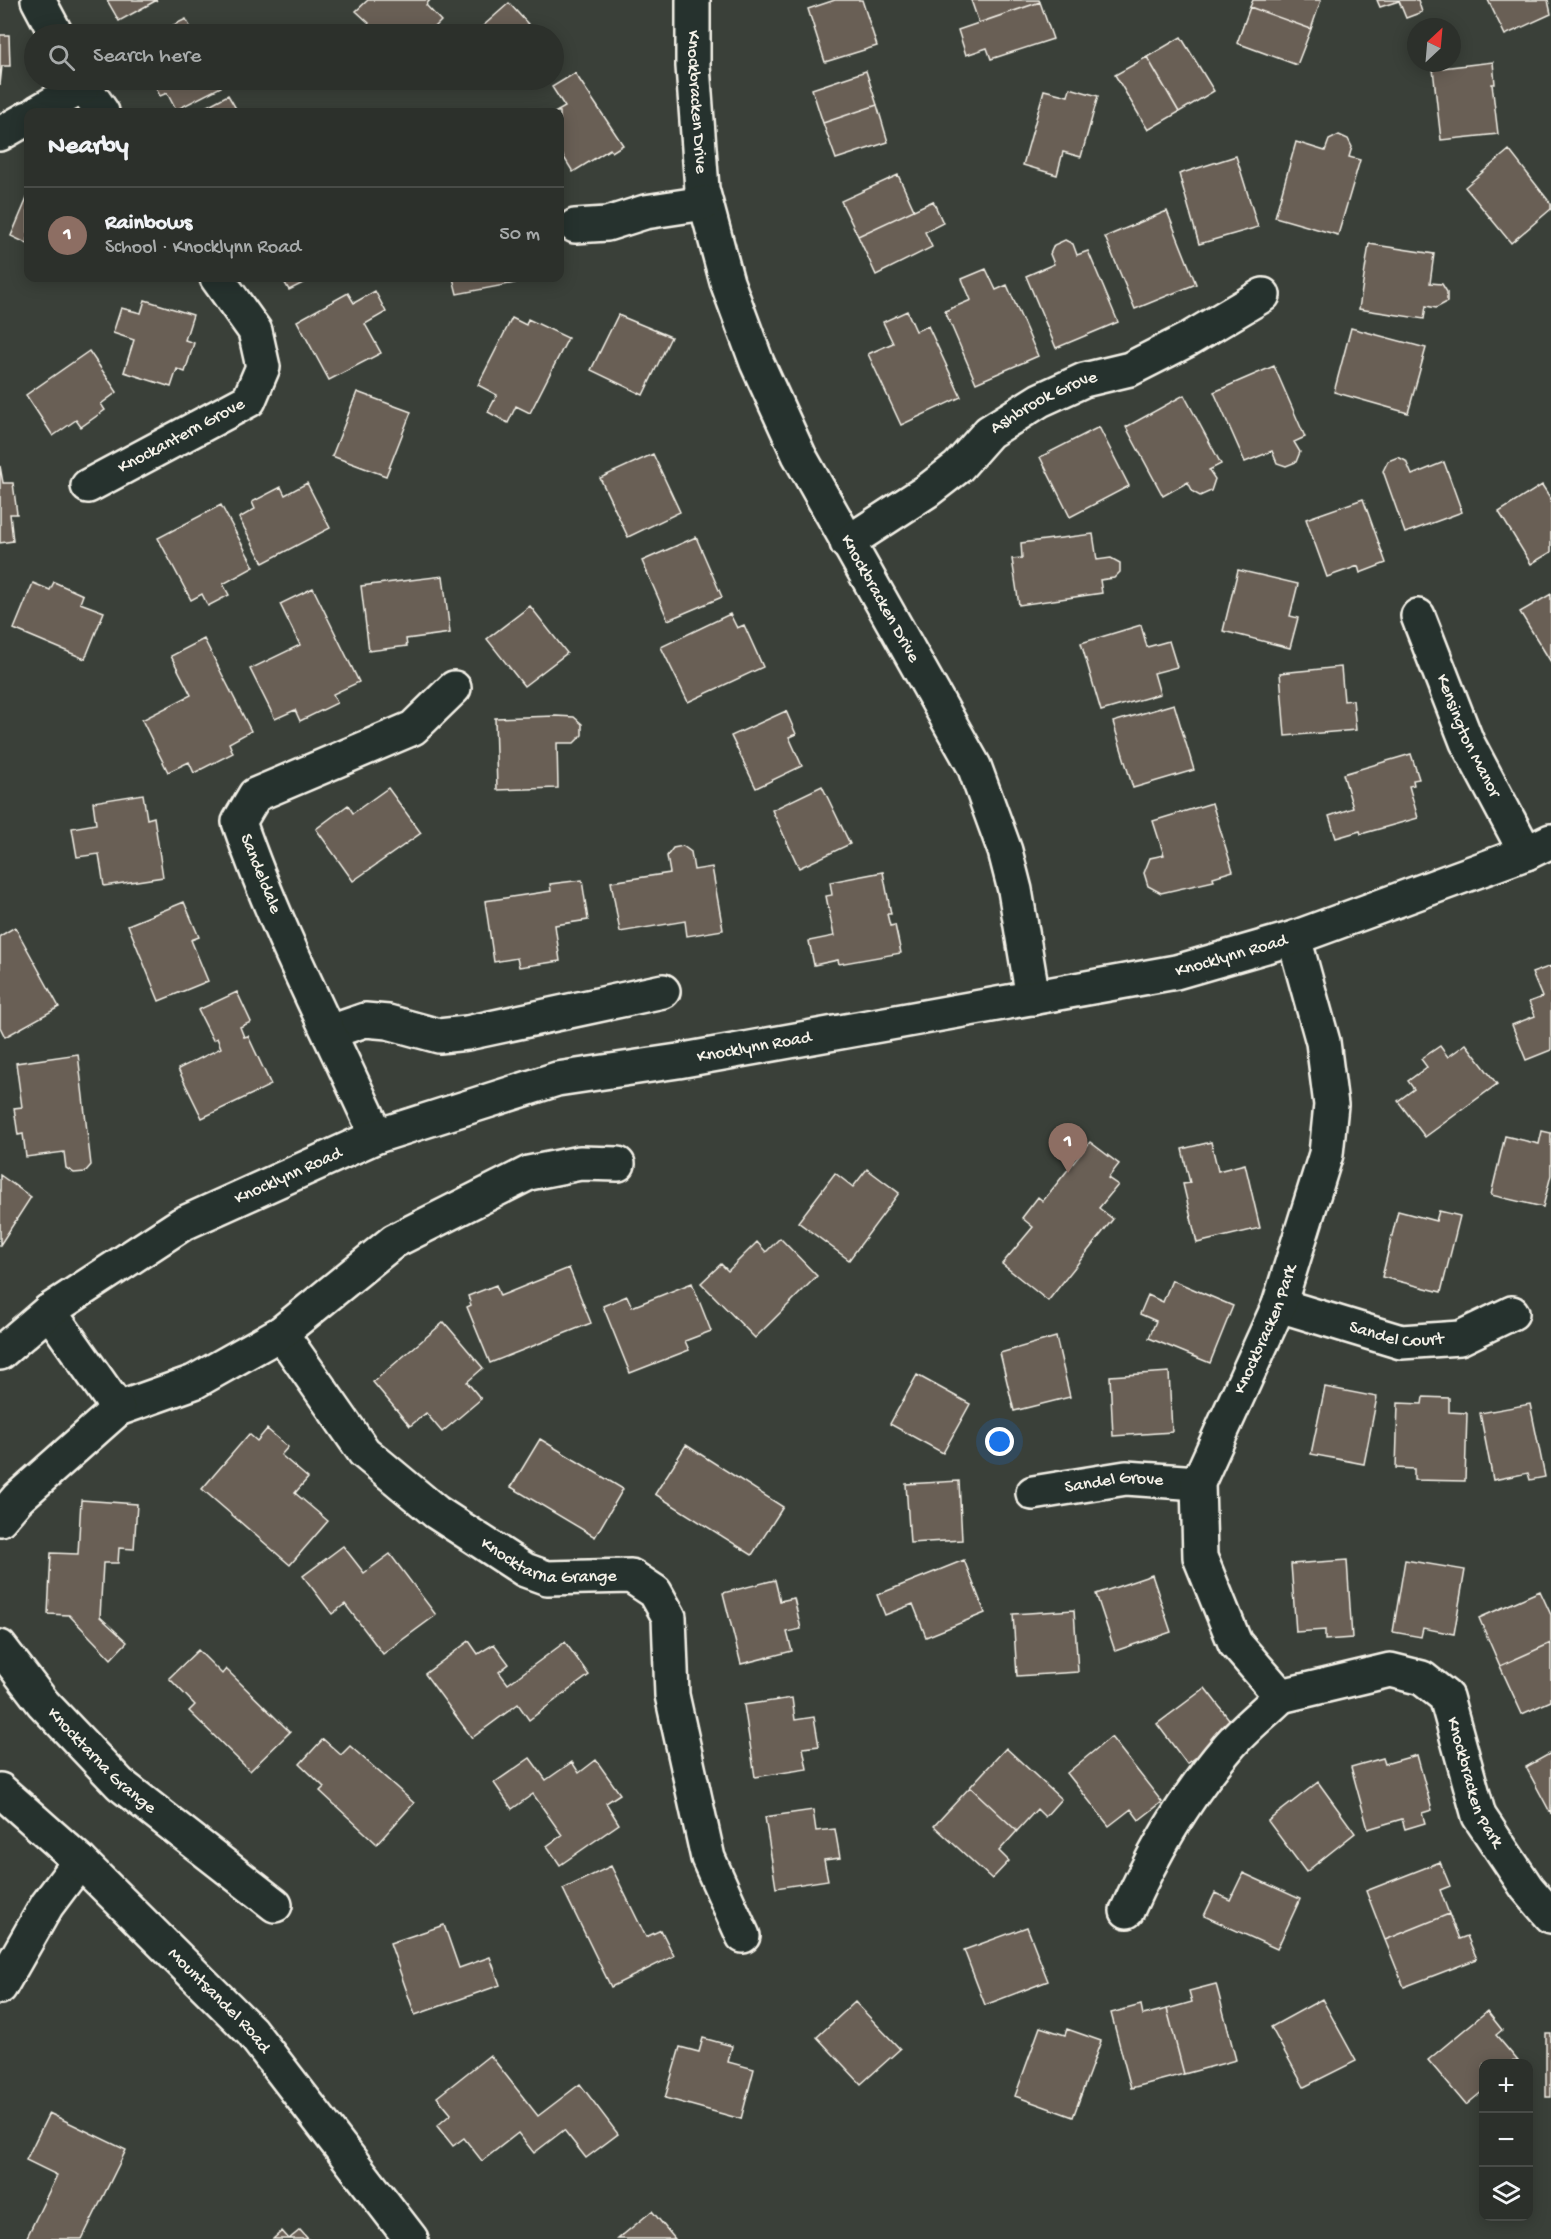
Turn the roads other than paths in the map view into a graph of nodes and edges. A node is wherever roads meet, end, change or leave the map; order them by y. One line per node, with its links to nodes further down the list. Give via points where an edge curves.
1 (38, 0): 3 (street)
2 (693, 0): 10 (street, Knockbracken Drive, via 693,66)
3 (51, 24)
4 (71, 90): 6 (street)
5 (86, 90): 7 (street)
6 (44, 108)
7 (99, 108)
8 (24, 120): 9 (street)
9 (0, 134)
10 (705, 203): 11 (street, via 645,212 607,224); 15 (street, Knockbracken Drive, via 727,282 757,363 799,455)
11 (575, 226)
12 (220, 282): 14 (street, Knockantern Grove, via 255,331 263,367 249,400)
13 (1263, 295): 15 (street, Ashbrook Grove, via 1130,369 1084,380 1040,400 989,432 958,467 927,491)
14 (88, 486)
15 (847, 543): 21 (street, Knockbracken Drive, via 974,766 1015,890)
16 (1418, 616): 18 (street, Kensington Manor, via 1467,742)
17 (454, 688): 22 (street, Sandeldale, via 413,728 255,795 239,822 306,986)
18 (1538, 847): 19 (street, Knocklynn Road)
19 (1294, 938): 21 (street, Knocklynn Road, via 1176,972); 25 (street, Knockbracken Park, via 1323,1042 1330,1105 1326,1154)
20 (663, 991): 22 (street, via 467,1033 439,1036 366,1020)
21 (1033, 999): 23 (street, Knocklynn Road, via 557,1079)
22 (330, 1032): 23 (street, Sandeldale)
23 (377, 1136): 26 (street, Knocklynn Road, via 182,1224)
24 (618, 1164): 28 (street, via 580,1163 529,1173 394,1241)
25 (1279, 1305): 27 (street, Sandel Court, via 1401,1341 1460,1338); 31 (street, Knockbracken Park)
26 (50, 1311): 29 (street, Knocklynn Road); 30 (street)
27 (1512, 1313)
28 (281, 1333): 30 (street, via 194,1382); 41 (street, Knocktarna Grange, via 364,1452 436,1512 525,1570 547,1578 632,1576 655,1592 669,1617 672,1695 708,1858)
29 (0, 1353)
30 (118, 1409): 33 (street, via 18,1498)
31 (1198, 1483): 32 (street, Sandel Grove, via 1126,1478); 35 (street, Knockbracken Park, via 1200,1557 1235,1643)
32 (1033, 1493)
33 (0, 1519)
34 (0, 1647): 38 (street, Knocktarna Grange, via 43,1703 120,1784)
35 (1281, 1696): 39 (street, Knockbracken Park, via 1229,1745 1188,1797 1152,1856); 40 (street, Knockbracken Park, via 1390,1670 1422,1678 1446,1697 1479,1816 1527,1888)
36 (0, 1790): 37 (street, Mountsandel Road)
37 (80, 1862): 42 (street, via 47,1905); 43 (street, Mountsandel Road, via 251,2031)
38 (275, 1905)
39 (1127, 1911)
40 (1551, 1916)
41 (743, 1936)
42 (0, 1987)
43 (411, 2239)

